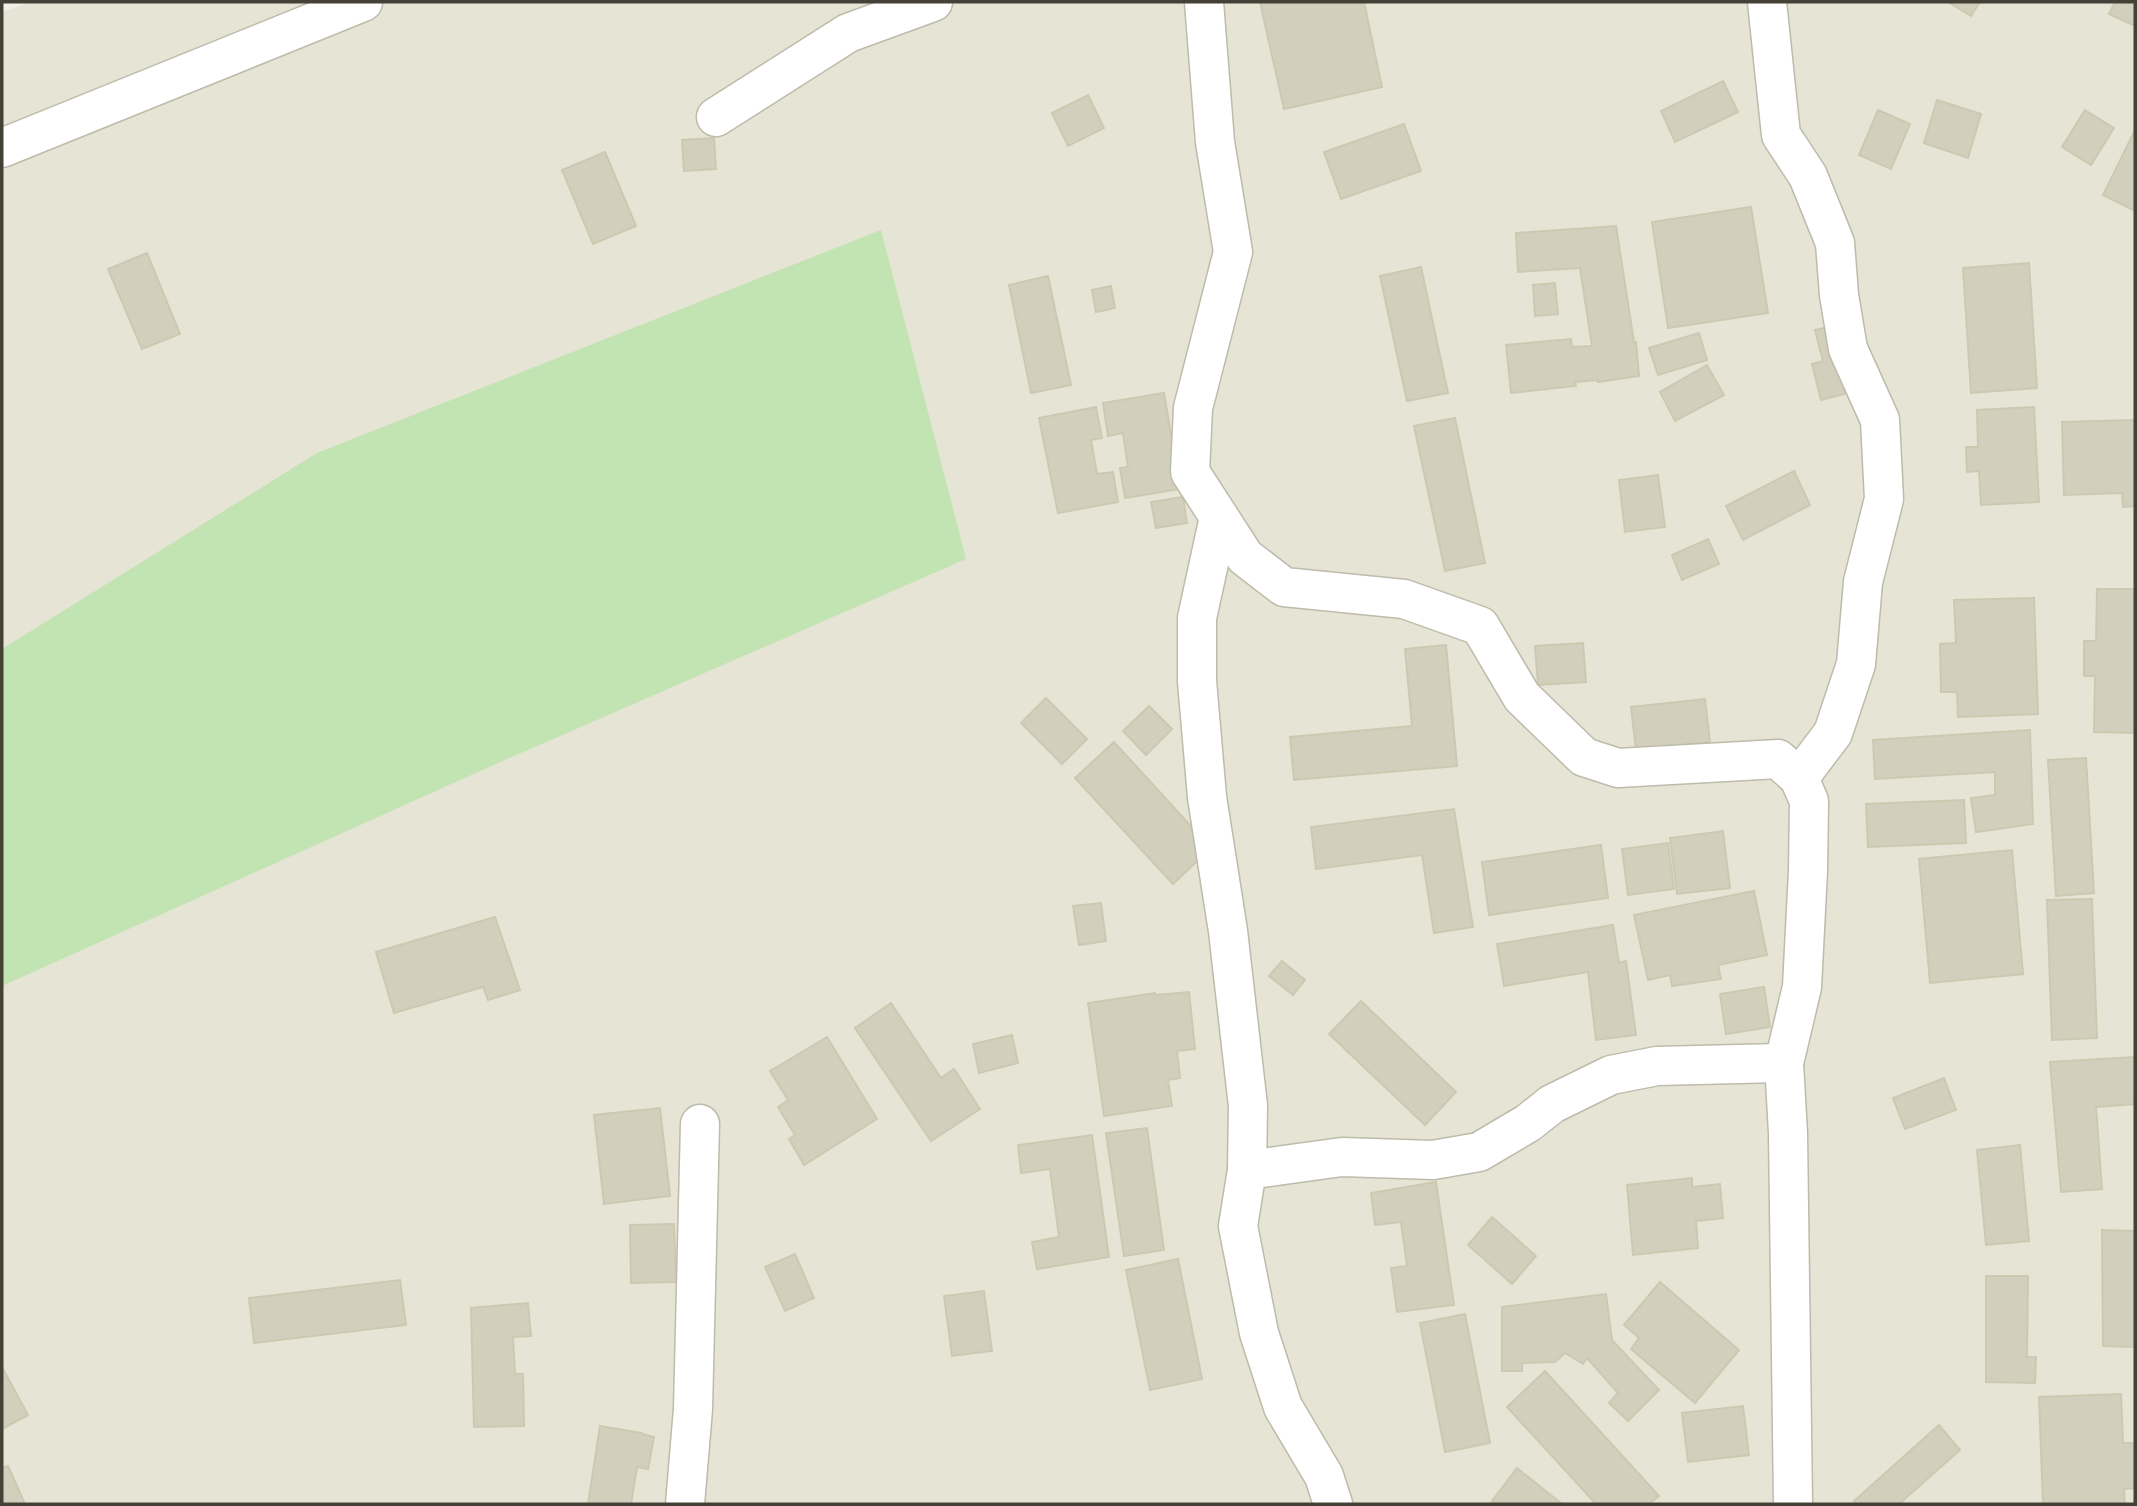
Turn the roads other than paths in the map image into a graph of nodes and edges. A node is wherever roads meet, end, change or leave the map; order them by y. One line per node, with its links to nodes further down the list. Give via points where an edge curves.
1 (363, 2): 6 (street)
2 (933, 2): 5 (street, via 848,33)
3 (1204, 2): 7 (street, via 1215,142 1233,252 1193,408 1190,472)
4 (1767, 2): 8 (street, via 1781,135 1808,176 1835,243 1848,349 1880,420 1884,499 1863,582 1856,664 1833,733)
5 (716, 117)
6 (2, 148)
7 (1219, 517): 8 (street, via 1245,557 1283,587 1404,599 1480,626 1521,697 1584,757 1618,768 1778,759); 11 (street, via 1197,618 1197,681 1248,1106)
8 (1799, 778): 9 (street, via 1809,801 1802,987)
9 (1784, 1063): 11 (street, via 1657,1066 1611,1075 1552,1104 1528,1124 1479,1152 1433,1160 1342,1157); 14 (street)
10 (700, 1124): 12 (street, via 693,1409)
11 (1247, 1170): 13 (street, via 1238,1226 1259,1333 1283,1407 1324,1476)
12 (685, 1504)
13 (1333, 1504)
14 (1793, 1504)

